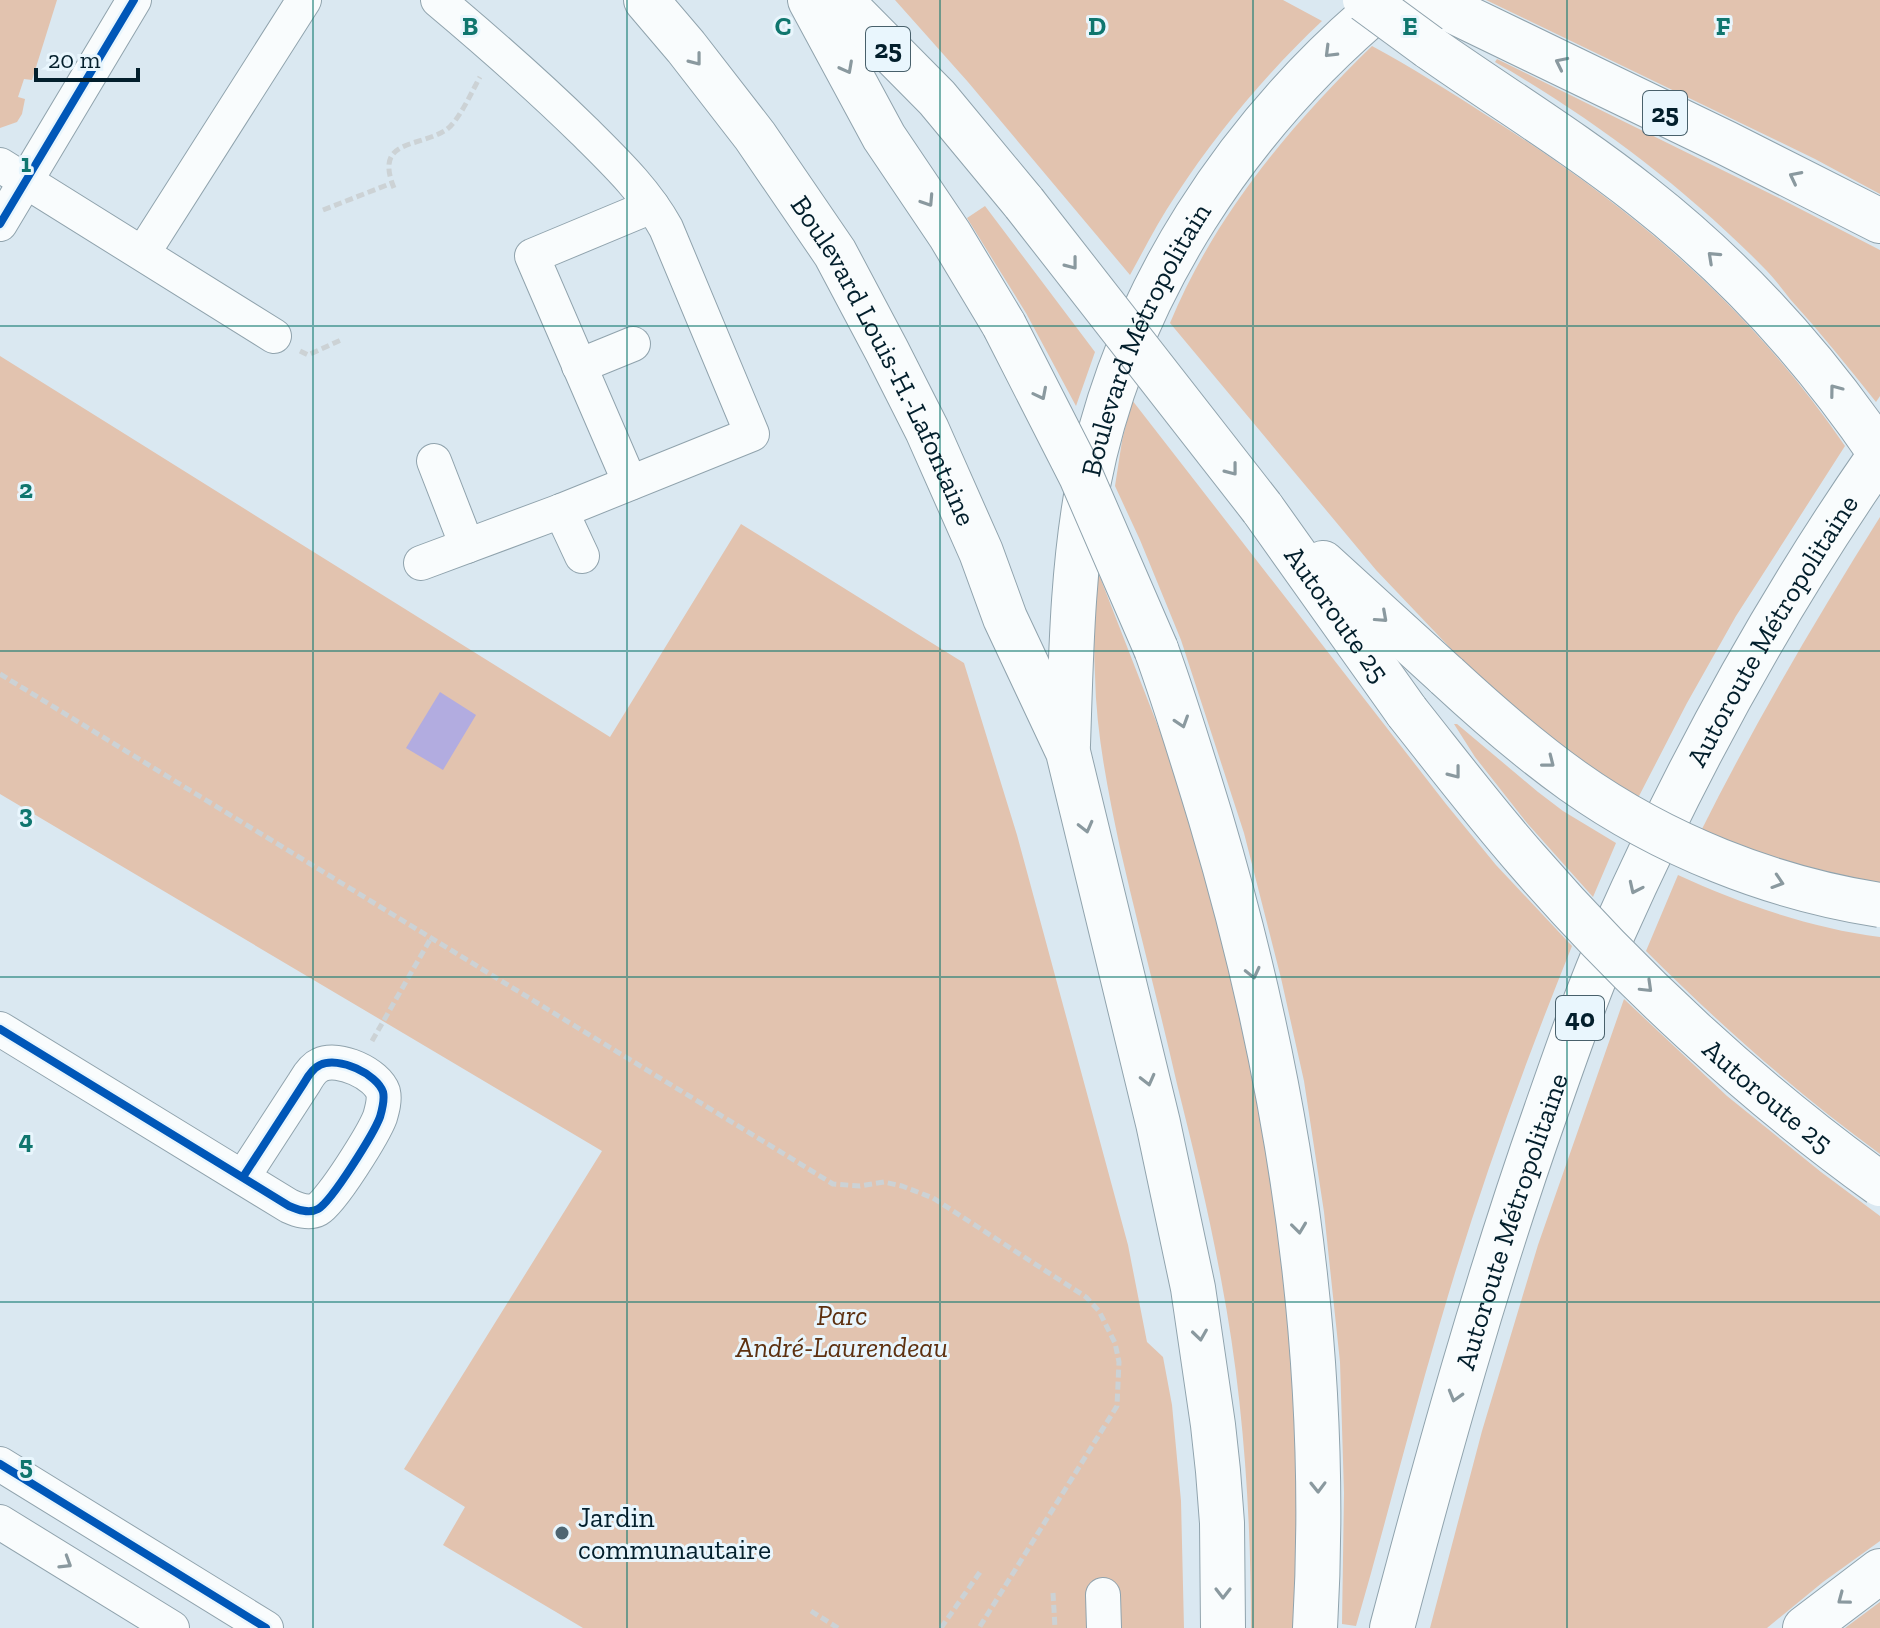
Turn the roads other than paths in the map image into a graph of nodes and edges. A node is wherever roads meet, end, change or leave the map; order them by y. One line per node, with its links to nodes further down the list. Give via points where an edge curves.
1 (102, 0): 11 (street)
2 (134, 0): 11 (street)
3 (304, 0): 16 (street)
4 (438, 0): 13 (street, via 553,101)
5 (646, 0): 28 (main road, Boulevard Louis-H.-Lafontaine, one-way to 28, via 755,136 841,264 927,430)
6 (810, 0): 40 (main road, one-way to 40, bridge, via 884,137 950,235 1036,385 1081,476 1180,717 1239,916 1290,1158 1316,1431)
7 (840, 0): 23 (main road, Autoroute 25 / 25, one-way to 23, bridge, via 937,98)
8 (1365, 0): 20 (main road, one-way to 8, bridge, via 1837,392 1769,312 1707,252 1580,149)
9 (1388, 0): 28 (main road, Boulevard Métropolitain, one-way to 28, via 1299,83 1231,165 1179,243 1135,333 1102,426 1088,487 1074,587)
10 (1447, 8): 14 (main road, 25, one-way to 10)
11 (106, 45): 12 (street)
12 (13, 173): 15 (street); 16 (street)
13 (652, 206): 19 (street, via 532,256); 22 (street, via 752,434)
14 (1872, 217)
15 (0, 224)
16 (143, 253): 17 (street)
17 (285, 343)
18 (633, 344): 19 (street)
19 (579, 366): 22 (street)
20 (1880, 454): 41 (main road, Autoroute Métropolitaine / 40, one-way to 41, via 1720,716 1614,932 1515,1198)
21 (434, 461): 25 (street)
22 (630, 483): 24 (street)
23 (1262, 508): 29 (main road, one-way to 29, bridge, via 1499,722 1620,812 1755,874); 32 (main road, Autoroute 25 / 25, one-way to 32, bridge, via 1407,712 1572,910 1698,1035)
24 (561, 511): 25 (street); 26 (street)
25 (467, 546): 27 (street)
26 (582, 556)
27 (421, 563)
28 (1068, 752): 39 (main road, one-way to 39, via 1193,1288 1218,1471)
29 (1880, 905)
30 (0, 1029): 31 (street)
31 (243, 1177): 31 (street, via 289,1206 317,1210 375,1128 383,1092 374,1079 345,1063 320,1065)
32 (1880, 1184)
33 (0, 1464): 36 (street)
34 (0, 1522): 37 (street, one-way to 37)
35 (1880, 1571): 42 (main road, one-way to 42)
36 (220, 1616): 38 (street)
37 (172, 1628)
38 (266, 1628)
39 (1223, 1628)
40 (1315, 1628)
41 (1392, 1628)
42 (1805, 1628)

